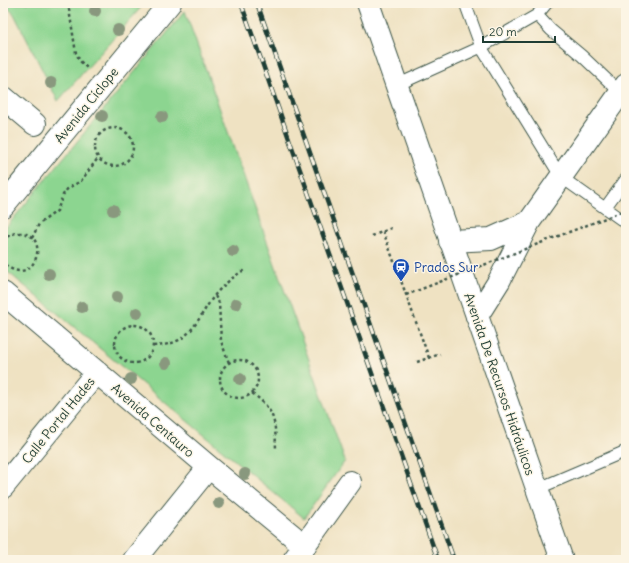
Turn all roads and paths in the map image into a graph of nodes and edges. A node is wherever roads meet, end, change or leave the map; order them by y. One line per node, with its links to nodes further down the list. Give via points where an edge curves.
1 (68, 3): 8 (path, via 76,53)
2 (170, 3): 8 (street, Avenida Cíclope)
3 (368, 3): 9 (street, Avenida De Recursos Hidráulicos)
4 (466, 3): 7 (lane)
5 (547, 3): 6 (lane)
6 (537, 15): 7 (lane); 10 (lane, via 551,30)
7 (481, 47): 9 (lane); 14 (lane)
8 (102, 85): 16 (street, Avenida Cíclope)
9 (397, 85): 26 (street, Avenida De Recursos Hidráulicos)
10 (623, 89): 14 (street)
11 (3, 97): 12 (street)
12 (35, 124)
13 (98, 158): 13 (path, via 108,166 127,161 133,149 127,132 116,128 104,130 96,140 95,152); 24 (path, via 81,181 68,188 57,211 39,224)
14 (561, 177): 17 (lane); 19 (street)
15 (626, 179): 17 (lane)
16 (3, 206)
17 (605, 208): 20 (lane)
18 (626, 210): 30 (path, bridge)
19 (529, 222): 26 (street, via 491,239); 32 (street, via 499,281)
20 (626, 223)
21 (394, 227): 22 (path)
22 (383, 231): 23 (path); 30 (path)
23 (372, 236)
24 (32, 238): 25 (path, via 21,232 9,235); 27 (path, via 38,248 38,254 32,266 20,271)
25 (3, 240)
26 (450, 241): 32 (street, Avenida De Recursos Hidráulicos)
27 (3, 263)
28 (244, 270): 31 (path)
29 (3, 293): 38 (street, Avenida Centauro)
30 (406, 295): 35 (path)
31 (214, 296): 33 (path, via 190,332 170,344); 37 (path, via 219,303 221,341)
32 (477, 316): 45 (street, Avenida De Recursos Hidráulicos)
33 (153, 346): 33 (path, via 151,334 136,325 130,325 119,332 115,343 115,349 123,360 129,363 142,362)
34 (440, 354): 35 (path)
35 (429, 358): 36 (path)
36 (417, 362)
37 (229, 363): 39 (path, via 241,360 255,370 258,382); 39 (path, via 224,367 220,378 223,390 233,398)
38 (97, 372): 42 (street, Avenida Centauro); 44 (street, Calle Portal Hades)
39 (252, 393): 40 (path, via 270,409 274,421)
40 (276, 449)
41 (626, 451): 45 (lane)
42 (209, 467): 46 (street, Avenida Centauro); 47 (street)
43 (350, 482): 46 (street)
44 (3, 488)
45 (537, 489): 48 (street, Avenida De Recursos Hidráulicos)
46 (299, 553)
47 (134, 560)
48 (562, 560)

